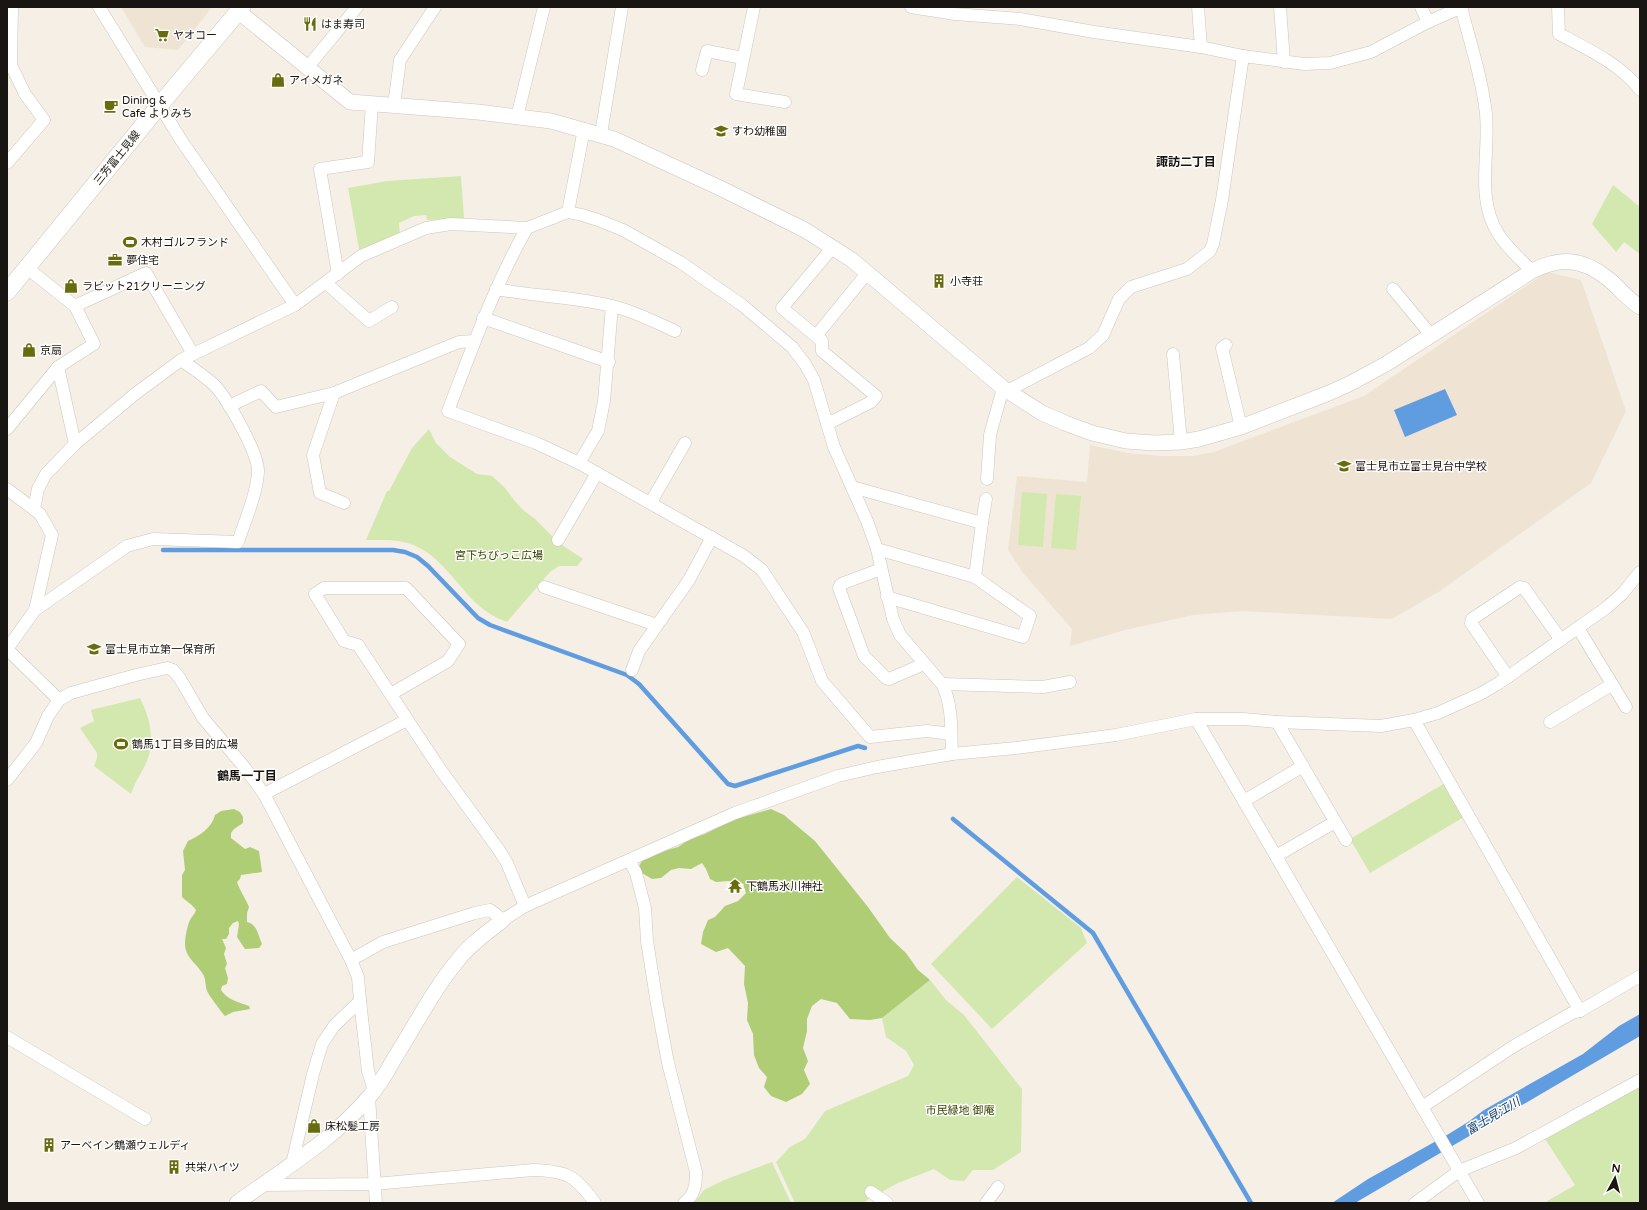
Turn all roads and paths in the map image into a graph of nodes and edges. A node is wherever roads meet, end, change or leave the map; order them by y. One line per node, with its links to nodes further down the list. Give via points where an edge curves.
1 (12, 7): 20 (street)
2 (98, 7): 27 (street)
3 (357, 7): 21 (street)
4 (435, 7): 26 (street, via 400,60)
5 (544, 7): 28 (street)
6 (622, 7): 30 (street)
7 (754, 7): 18 (street)
8 (911, 7): 16 (street, via 955,14 1020,18)
9 (1198, 7): 16 (street)
10 (1280, 7): 19 (street)
11 (1421, 7): 15 (street)
12 (1462, 7): 15 (street); 36 (street, via 1484,96 1485,187 1489,211 1499,235)
13 (1558, 7): 23 (street, via 1560,34 1603,57)
14 (241, 9): 21 (street); 27 (main road, 三芳富士見線)
15 (1428, 22): 19 (street, via 1370,52 1322,64)
16 (1201, 48): 17 (street)
17 (1243, 56): 19 (street); 59 (street, via 1222,200 1210,251 1187,269 1131,287 1120,298 1103,335 1089,348)
18 (743, 58): 22 (street, via 707,51); 24 (street, via 736,94)
19 (1284, 62)
20 (9, 65): 31 (street, via 44,120)
21 (308, 68): 25 (street, via 350,102)
22 (702, 70)
23 (1640, 90)
24 (785, 102)
25 (372, 104): 26 (street); 38 (street, via 368,162 320,169)
26 (394, 105): 28 (street)
27 (159, 106): 35 (main road, 三芳富士見線); 43 (street)
28 (517, 117): 29 (street, via 551,121)
29 (584, 129): 30 (street); 32 (street)
30 (601, 134): 34 (street, via 630,145 713,185 805,230)
31 (7, 163)
32 (568, 212): 33 (street); 62 (street, via 598,220 635,236 680,262 742,305 792,347 805,364 814,380)
33 (527, 228): 38 (street, via 451,224 426,228 361,256); 40 (street)
34 (833, 247): 37 (street); 51 (street, via 782,308)
35 (27, 268): 42 (main road, 三芳富士見線); 44 (street)
36 (1532, 271): 47 (street, via 1561,261 1592,267); 50 (street)
37 (868, 272): 51 (street); 59 (street)
38 (338, 274): 39 (street)
39 (326, 283): 43 (street); 46 (street, via 369,321)
40 (496, 289): 45 (street); 48 (street)
41 (1393, 289): 50 (street)
42 (7, 292)
43 (295, 305): 54 (street)
44 (75, 306): 54 (street, via 146,273); 58 (street, via 94,344)
45 (612, 306): 49 (street); 57 (street)
46 (392, 307)
47 (1640, 307)
48 (483, 318): 52 (street); 57 (street)
49 (675, 331)
50 (1431, 335): 63 (street, via 1349,384)
51 (816, 336): 62 (street, via 822,341 822,351 876,396 871,402)
52 (474, 341): 60 (street, via 459,342); 68 (street, via 448,411 536,443)
53 (1226, 345): 63 (street, via 1222,348)
54 (193, 354): 56 (street)
55 (1173, 354): 65 (street)
56 (181, 360): 61 (street, via 213,384); 67 (street)
57 (609, 362): 68 (street, via 598,431)
58 (58, 367): 64 (street); 67 (street)
59 (1005, 389): 65 (street, via 1042,413 1092,433 1126,441); 70 (street, via 990,435)
60 (334, 393): 61 (street, via 276,407 261,391); 75 (street, via 313,455 320,492)
61 (229, 406): 86 (street, via 256,455 258,471 238,542 153,539 127,546)
62 (827, 424): 71 (street)
63 (1241, 427): 65 (street, via 1206,438)
64 (7, 429)
65 (1181, 442)
66 (685, 443): 74 (street)
67 (75, 444): 76 (street, via 46,474 38,488)
68 (579, 463): 69 (street)
69 (597, 472): 74 (street); 79 (street)
70 (987, 479)
71 (852, 487): 77 (street); 80 (street)
72 (7, 489): 76 (street)
73 (986, 499): 77 (street)
74 (651, 502): 78 (street)
75 (344, 503)
76 (34, 509): 86 (street, via 40,514 52,535)
77 (982, 523): 83 (street)
78 (712, 537): 87 (street, via 688,580); 104 (street, via 762,570 803,632 822,681 870,737 927,731)
79 (558, 540)
80 (877, 549): 81 (street); 83 (street)
81 (881, 569): 85 (street); 90 (street, via 841,584 839,588 864,656 889,679)
82 (1639, 576): 88 (street, via 1622,594)
83 (975, 577): 85 (street, via 1030,616 1023,637)
84 (544, 587): 87 (street)
85 (887, 597): 90 (street, via 900,635)
86 (35, 610): 97 (street, via 7,649)
87 (657, 625): 91 (street, via 639,651)
88 (1578, 628): 89 (street); 95 (street)
89 (1561, 640): 92 (street); 92 (street, via 1524,588 1520,587 1472,619 1471,623)
90 (924, 664): 94 (street)
91 (632, 670)
92 (1508, 676): 101 (street, via 1480,694 1438,713)
93 (1070, 682): 94 (street, via 1043,687)
94 (942, 684): 104 (street, via 946,692)
95 (1611, 685): 98 (street); 103 (street)
96 (391, 694): 96 (street, via 358,644 344,641 315,594 324,588 406,588 459,644 448,661); 100 (street)
97 (59, 700): 107 (street, via 48,716 36,743); 108 (street, via 71,693 136,675 167,668 173,670 203,718)
98 (1626, 708)
99 (1196, 719): 102 (street); 105 (street, via 1116,735); 109 (street)
100 (407, 720): 108 (street); 114 (street, via 499,850)
101 (1414, 720): 102 (street, via 1381,726); 119 (street)
102 (1277, 722): 106 (street)
103 (1550, 722)
104 (951, 734): 105 (street)
105 (952, 754): 113 (street, via 838,776 735,813)
106 (1303, 766): 109 (street); 110 (street)
107 (7, 780)
108 (264, 794): 116 (street)
109 (1244, 801): 112 (street)
110 (1335, 822): 111 (street); 112 (street)
111 (1346, 840)
112 (1276, 856): 123 (street)
113 (629, 860): 114 (street); 134 (street, via 636,873 645,908 647,940 668,1063 696,1172 696,1186)
114 (525, 906): 115 (street)
115 (503, 920): 116 (street, via 490,910 476,913 384,942); 122 (street, via 458,958)
116 (351, 960): 118 (street, via 358,977)
117 (1640, 976): 119 (street)
118 (360, 1002): 122 (street); 125 (street, via 334,1026 322,1044)
119 (1580, 1011): 123 (street, via 1514,1046)
120 (7, 1037): 124 (street)
121 (1640, 1080): 126 (street, via 1516,1148)
122 (372, 1094): 125 (street, via 351,1117); 127 (street)
123 (1422, 1107): 126 (street)
124 (145, 1119)
125 (292, 1164): 128 (street)
126 (1458, 1169): 137 (street); 138 (street)
127 (374, 1184): 128 (street); 132 (street); 133 (street, via 552,1170 569,1175 578,1181)
128 (261, 1186): 131 (street)
129 (998, 1187): 136 (street)
130 (871, 1192): 135 (street)
131 (238, 1203)
132 (376, 1203)
133 (595, 1203)
134 (684, 1203)
135 (887, 1203)
136 (986, 1203)
137 (1415, 1203)
138 (1478, 1203)

